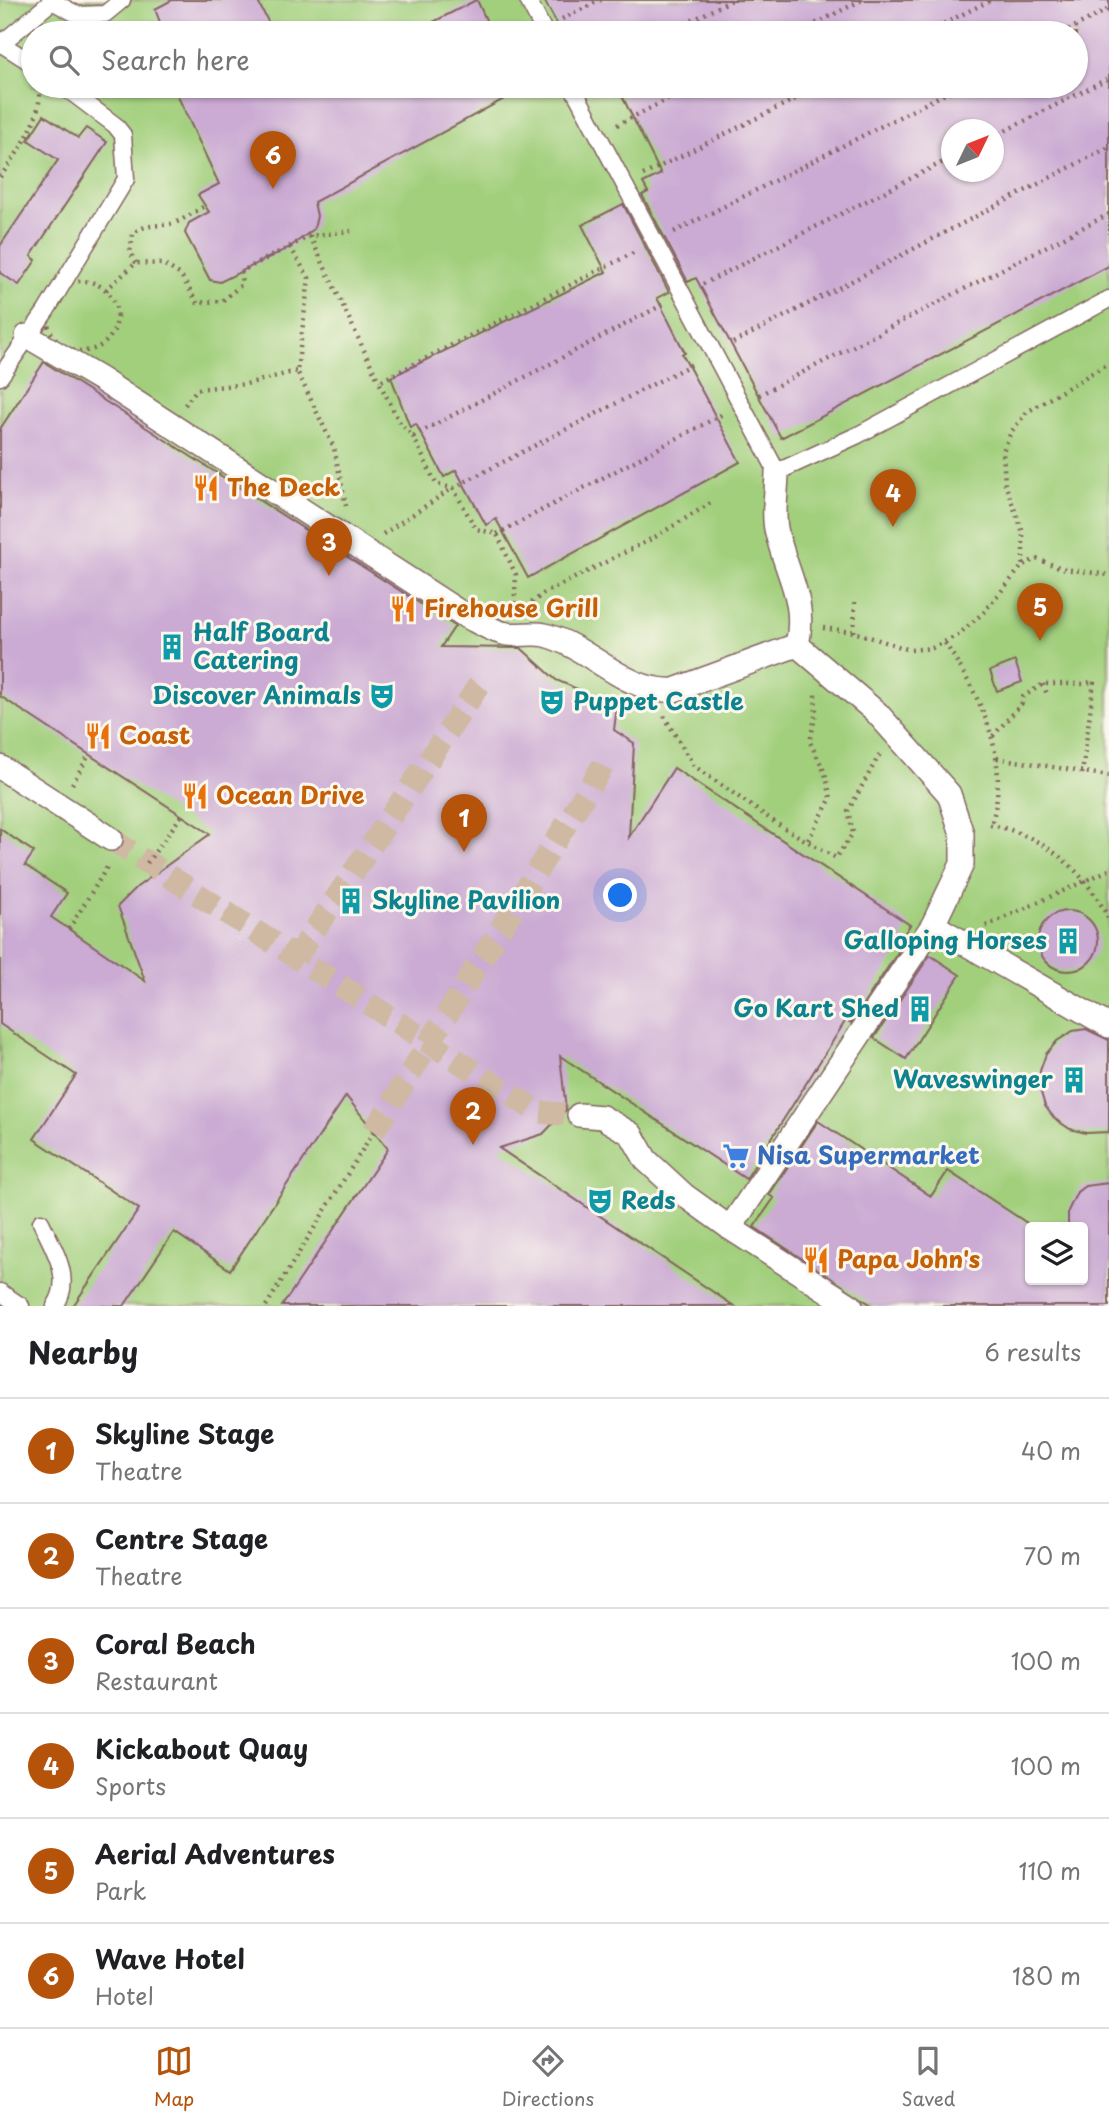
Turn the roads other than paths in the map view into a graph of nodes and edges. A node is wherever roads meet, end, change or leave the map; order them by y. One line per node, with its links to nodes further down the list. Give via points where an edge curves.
1 (122, 0): 3 (lane, via 105,14 78,15)
2 (528, 0): 5 (lane)
3 (51, 1): 4 (lane)
4 (27, 21)
5 (539, 21)
6 (21, 26): 7 (lane)
7 (1, 42): 8 (lane)
8 (21, 56)
9 (78, 98): 12 (lane, via 123,135 126,179)
10 (578, 98): 14 (lane)
11 (1109, 299): 14 (lane, via 858,435)
12 (27, 336): 13 (lane); 15 (street, via 467,617 504,634 544,635 654,691 674,690)
13 (0, 377)
14 (777, 472): 15 (street, via 776,530 800,603)
15 (804, 642): 18 (street, via 877,713 949,794 962,834 962,864)
16 (0, 767): 17 (street)
17 (112, 848)
18 (933, 925): 19 (street); 22 (street)
19 (1109, 1026)
20 (579, 1115): 22 (street, via 602,1117 631,1134 646,1160)
21 (41, 1222): 25 (lane, via 62,1274 63,1288)
22 (730, 1228): 26 (street)
23 (0, 1292): 24 (lane)
24 (22, 1306)
25 (55, 1306)
26 (851, 1306)

